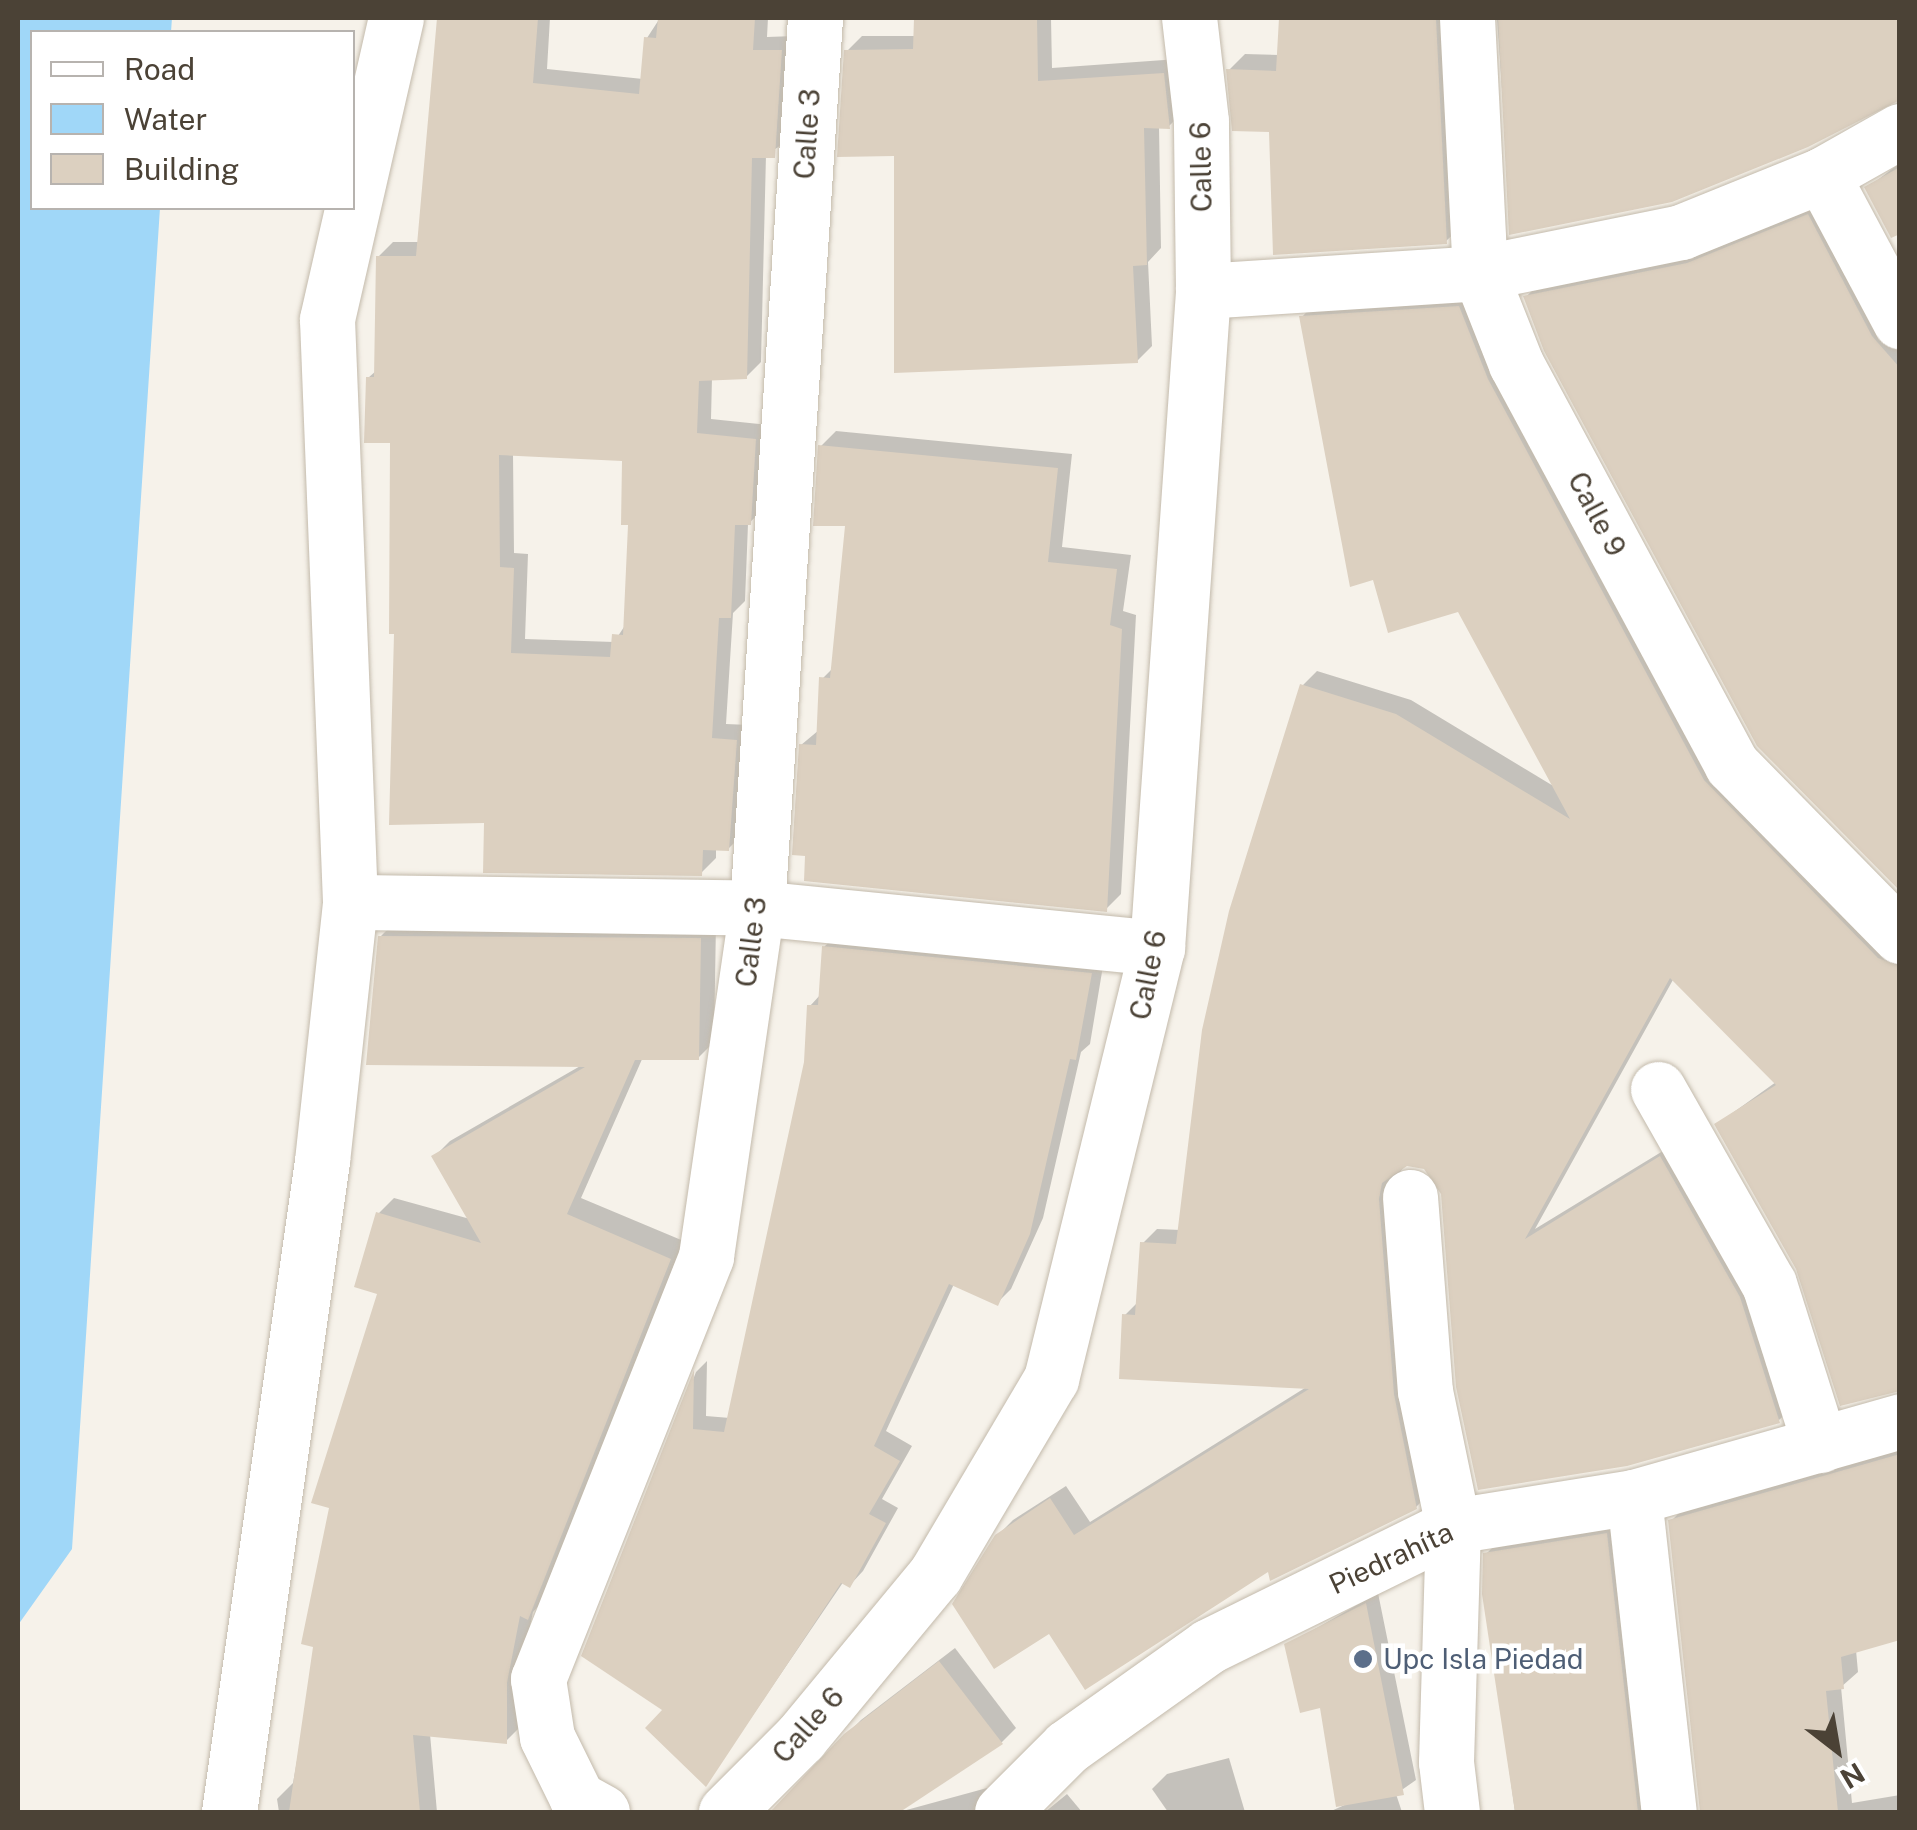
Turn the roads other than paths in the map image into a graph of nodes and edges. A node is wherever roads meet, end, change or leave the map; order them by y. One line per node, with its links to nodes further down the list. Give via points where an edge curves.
1 (396, 18): 7 (street)
2 (815, 18): 13 (street, Calle 3)
3 (1189, 18): 10 (street, Calle 6, via 1201,121)
4 (1466, 18): 9 (street, Calle 9)
5 (1900, 131): 6 (street)
6 (1822, 175): 9 (street, via 1681,232); 11 (street)
7 (355, 200)
8 (353, 210): 12 (street, via 328,320)
9 (1480, 273): 10 (street); 14 (street, Calle 9, via 1516,364 1732,765)
10 (1203, 291): 15 (street, Calle 6)
11 (1900, 321)
12 (350, 902): 13 (street); 22 (street, via 319,1180)
13 (757, 908): 15 (street); 23 (street, Calle 3, via 706,1256 538,1679 547,1737 577,1798)
14 (1900, 936)
15 (1157, 948): 24 (street, Calle 6, via 1052,1378 935,1575 800,1738)
16 (1658, 1090): 19 (street, via 1770,1284)
17 (1410, 1196): 21 (street, via 1424,1391)
18 (1900, 1421): 19 (street, Piedrahíta)
19 (1820, 1445): 20 (street, Piedrahíta)
20 (1634, 1497): 21 (street, Piedrahíta); 27 (street)
21 (1453, 1526): 25 (street, Piedrahíta, via 1209,1646 1066,1747); 26 (street, via 1446,1762)
22 (228, 1812)
23 (602, 1812)
24 (726, 1812)
25 (1002, 1812)
26 (1452, 1812)
27 (1670, 1812)

